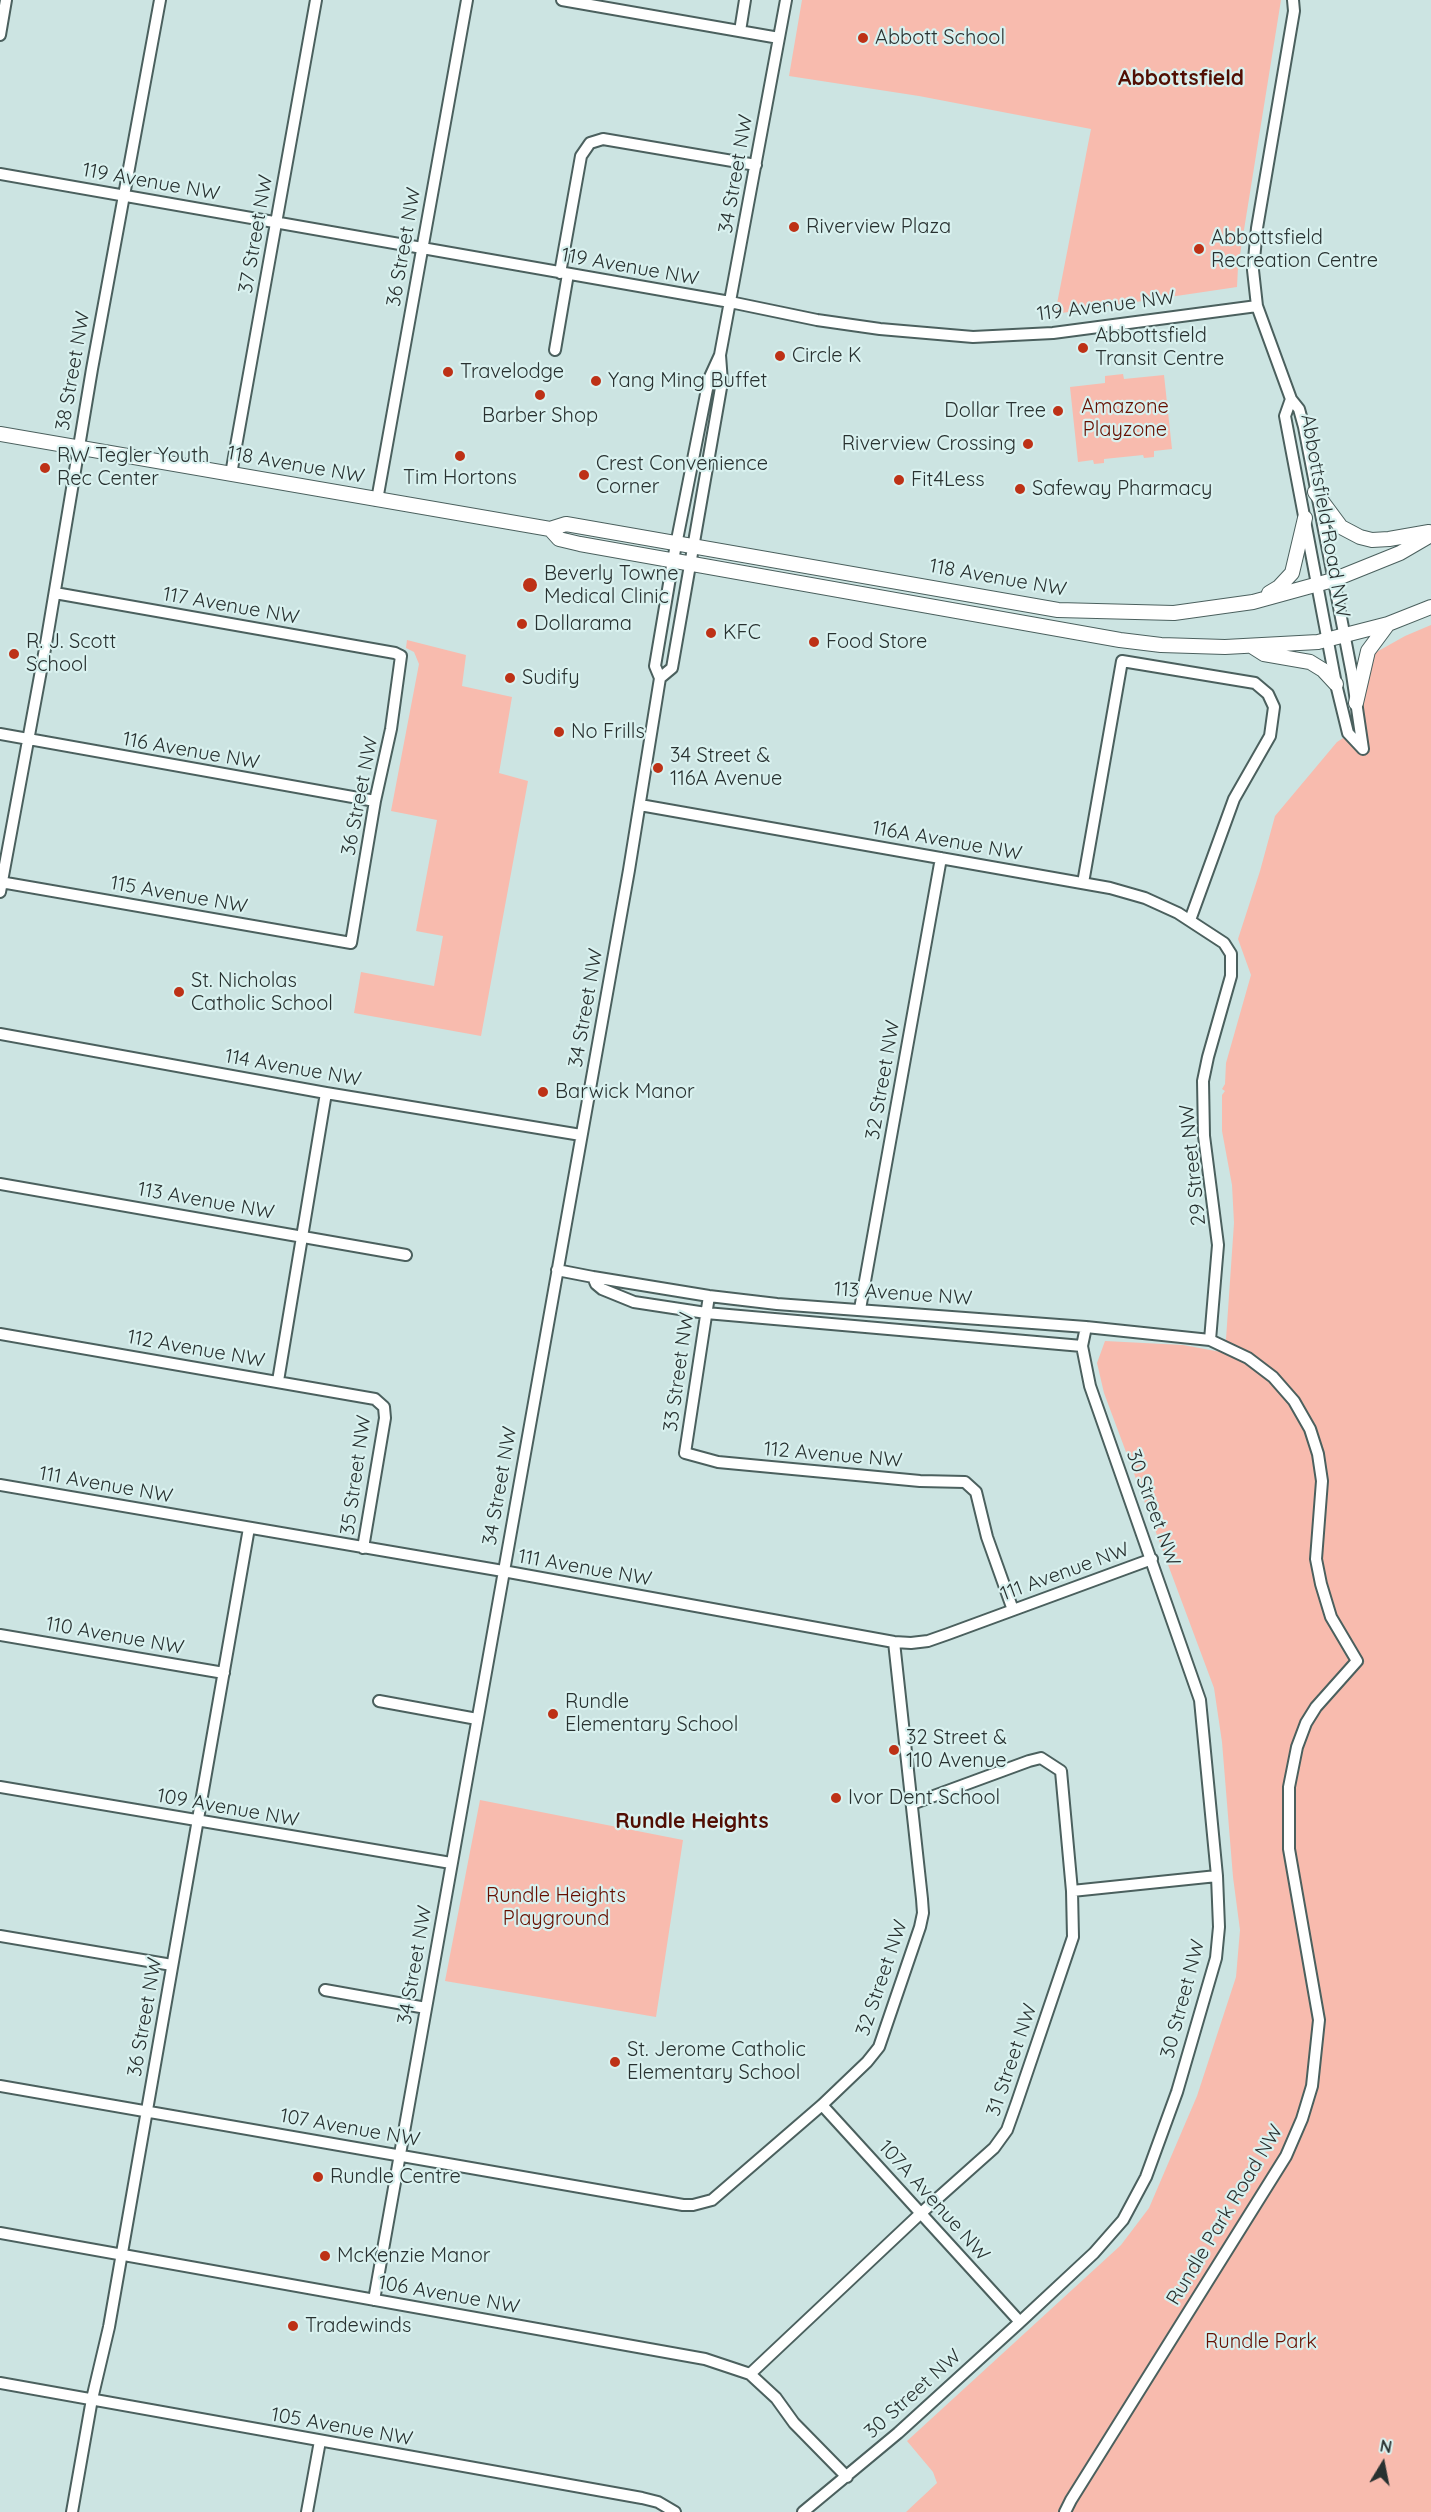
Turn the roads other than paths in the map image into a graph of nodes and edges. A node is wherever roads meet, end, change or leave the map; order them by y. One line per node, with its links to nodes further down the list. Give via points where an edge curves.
1 (6, 0): 10 (street)
2 (160, 0): 14 (street, 38 Street NW)
3 (316, 0): 15 (street, 37 Street NW)
4 (467, 0): 16 (street, 36 Street NW)
5 (562, 0): 9 (street)
6 (745, 0): 9 (street)
7 (786, 0): 11 (street, 34 Street NW)
8 (1293, 0): 19 (street, Abbottsfield Road NW, via 1257,228 1253,270)
9 (740, 31): 11 (street)
10 (0, 35)
11 (779, 38): 12 (street, 34 Street NW)
12 (756, 165): 17 (street, via 603,139 590,143 581,156); 18 (street, 34 Street NW)
13 (0, 174): 14 (street, 119 Avenue NW)
14 (125, 196): 15 (street, 119 Avenue NW); 24 (street, 38 Street NW)
15 (276, 223): 16 (street, 119 Avenue NW); 25 (street, 37 Street NW)
16 (422, 248): 17 (street, 119 Avenue NW); 27 (street, 36 Street NW)
17 (564, 273): 18 (street, 119 Avenue NW); 20 (street)
18 (730, 303): 19 (street, 119 Avenue NW, via 852,325 973,337 1053,333); 21 (street, 34 Street NW)
19 (1257, 306): 22 (street, Abbottsfield Road NW)
20 (555, 350)
21 (720, 355): 31 (street, 34 Street NW, via 709,379); 32 (street, 34 Street NW, via 722,382)
22 (1291, 399): 26 (street, Abbottsfield Road NW, via 1299,409); 28 (street, Abbottsfield Road NW, via 1285,416)
23 (0, 434): 24 (main road, 118 Avenue NW)
24 (78, 447): 25 (main road, 118 Avenue NW); 37 (street, 38 Street NW)
25 (231, 474): 27 (main road, 118 Avenue NW)
26 (1315, 492): 30 (main road, via 1341,527 1360,537 1372,540); 35 (street, Abbottsfield Road NW)
27 (377, 500): 29 (main road, 118 Avenue NW)
28 (1305, 518): 36 (street, Abbottsfield Road NW); 38 (main road, via 1292,573 1279,587)
29 (550, 529): 31 (main road, 118 Avenue NW, via 566,524); 33 (main road, 118 Avenue NW, via 559,539)
30 (1431, 533): 35 (main road, 118 Avenue NW, via 1400,553)
31 (677, 542): 32 (main road, 118 Avenue NW); 33 (street, 34 Street NW)
32 (694, 545): 34 (street, 34 Street NW); 38 (main road, 118 Avenue NW, via 1058,609 1174,613)
33 (674, 560): 34 (main road, 118 Avenue NW); 45 (street, 34 Street NW, via 655,666)
34 (691, 563): 43 (main road, 118 Avenue NW, via 1120,640 1198,647); 45 (street, 34 Street NW, via 672,668)
35 (1333, 580): 36 (main road, 118 Avenue NW); 41 (street, Abbottsfield Road NW)
36 (1317, 584): 38 (main road, 118 Avenue NW); 42 (street, Abbottsfield Road NW)
37 (55, 593): 44 (street, 117 Avenue NW); 49 (street, 38 Street NW)
38 (1253, 602)
39 (1431, 607): 40 (main road, 118 Avenue NW)
40 (1388, 624): 41 (main road, 118 Avenue NW); 47 (main road, via 1368,651)
41 (1344, 637): 42 (main road, 118 Avenue NW); 47 (street)
42 (1329, 640): 43 (main road, 118 Avenue NW); 46 (street)
43 (1251, 646): 46 (main road, via 1264,654 1310,662)
44 (401, 656): 50 (street, 36 Street NW, via 391,729)
45 (660, 678): 51 (street, 34 Street NW)
46 (1336, 684): 47 (street, via 1348,733 1363,749)
47 (1356, 703)
48 (0, 734): 49 (street, 116 Avenue NW)
49 (29, 740): 50 (street, 116 Avenue NW); 54 (street, 38 Street NW)
50 (375, 801): 56 (street, 36 Street NW)
51 (640, 805): 52 (street, 116A Avenue NW); 60 (street, 34 Street NW)
52 (941, 858): 53 (street, 116A Avenue NW); 67 (street, 32 Street NW)
53 (1083, 883): 55 (street, 116A Avenue NW, via 1145,898); 55 (street, via 1122,661 1255,683 1268,694 1274,707 1270,735 1234,799)
54 (1, 885): 56 (street, 115 Avenue NW)
55 (1190, 920): 57 (street, 116A Avenue NW, via 1218,938)
56 (351, 943)
57 (1231, 954): 71 (street, 29 Street NW, via 1231,976 1203,1080 1204,1136 1218,1245)
58 (0, 1034): 59 (street, 114 Avenue NW)
59 (326, 1093): 60 (street, 114 Avenue NW); 62 (street)
60 (581, 1136): 64 (street, 34 Street NW)
61 (0, 1184): 62 (street, 113 Avenue NW)
62 (302, 1235): 63 (street, 113 Avenue NW); 73 (street)
63 (406, 1255)
64 (557, 1270): 65 (street, 113 Avenue NW); 80 (street, 34 Street NW)
65 (594, 1277): 66 (street, 113 Avenue NW); 68 (street, 113 Avenue NW, via 602,1289 634,1302)
66 (708, 1296): 67 (street, 113 Avenue NW); 68 (street, 33 Street NW)
67 (860, 1309): 69 (street, 113 Avenue NW)
68 (706, 1313): 72 (street, 113 Avenue NW); 75 (street, 33 Street NW)
69 (1086, 1327): 71 (street, 113 Avenue NW); 72 (street, 30 Street NW)
70 (0, 1334): 73 (street, 112 Avenue NW)
71 (1210, 1340): 116 (street, Rundle Park Road NW, via 1248,1358 1273,1377 1294,1401 1310,1429 1322,1481 1316,1559 1321,1584 1331,1617 1357,1661 1306,1723 1290,1787 1289,1849 1319,2020 1311,2086 1286,2156)
72 (1082, 1346): 79 (street, 30 Street NW, via 1090,1386)
73 (278, 1381): 74 (street, 112 Avenue NW, via 375,1399)
74 (384, 1407): 78 (street, 35 Street NW)
75 (685, 1454): 81 (street, 112 Avenue NW, via 718,1462 965,1482 976,1492)
76 (0, 1485): 77 (street, 111 Avenue NW)
77 (249, 1528): 78 (street, 111 Avenue NW); 84 (street, 36 Street NW)
78 (363, 1548): 80 (street, 111 Avenue NW)
79 (1152, 1559): 81 (street, 111 Avenue NW); 91 (street, 30 Street NW, via 1200,1700)
80 (503, 1571): 83 (street, 111 Avenue NW); 86 (street, 34 Street NW)
81 (1013, 1610): 83 (street, 111 Avenue NW, via 928,1641)
82 (0, 1635): 84 (street, 110 Avenue NW)
83 (894, 1642): 88 (street, 32 Street NW)
84 (224, 1673): 89 (street, 36 Street NW)
85 (379, 1701): 86 (street)
86 (477, 1719): 90 (street, 34 Street NW)
87 (0, 1788): 89 (street, 109 Avenue NW)
88 (912, 1804): 92 (street, 31 Street NW, via 1041,1758 1061,1771); 98 (street, 32 Street NW, via 923,1913 920,1927 879,2047)
89 (198, 1821): 90 (street, 109 Avenue NW); 94 (street, 36 Street NW)
90 (451, 1863): 96 (street, 34 Street NW)
91 (1217, 1876): 92 (street); 106 (street, 30 Street NW, via 1216,1958 1177,2092 1139,2193 1104,2243)
92 (1072, 1892): 102 (street, 31 Street NW, via 1073,1937 1007,2130 994,2148)
93 (0, 1936): 94 (street)
94 (172, 1965): 99 (street, 36 Street NW)
95 (326, 1990): 96 (street)
96 (426, 2008): 100 (street, 34 Street NW)
97 (0, 2086): 99 (street, 107 Avenue NW)
98 (822, 2105): 101 (street, 32 Street NW, via 720,2195); 102 (street, 107A Avenue NW)
99 (147, 2111): 100 (street, 107 Avenue NW); 104 (street, 36 Street NW)
100 (400, 2155): 101 (street, 107 Avenue NW); 105 (street, 34 Street NW)
101 (693, 2205)
102 (920, 2214): 106 (street, 107A Avenue NW); 107 (street, 31 Street NW)
103 (0, 2233): 104 (street, 106 Avenue NW)
104 (122, 2255): 105 (street, 106 Avenue NW); 109 (street, 36 Street NW)
105 (374, 2300): 107 (street, 106 Avenue NW, via 705,2359)
106 (1020, 2322): 111 (street, 30 Street NW)
107 (750, 2374): 111 (street, 106 Avenue NW)
108 (0, 2383): 109 (street, 105 Avenue NW)
109 (92, 2399): 110 (street, 105 Avenue NW); 112 (street, 36 Street NW)
110 (320, 2441): 113 (street); 114 (street, 105 Avenue NW, via 642,2498)
111 (847, 2477): 115 (street, 30 Street NW)
112 (72, 2512)
113 (308, 2512)
114 (675, 2512)
115 (803, 2512)
116 (1065, 2512)

